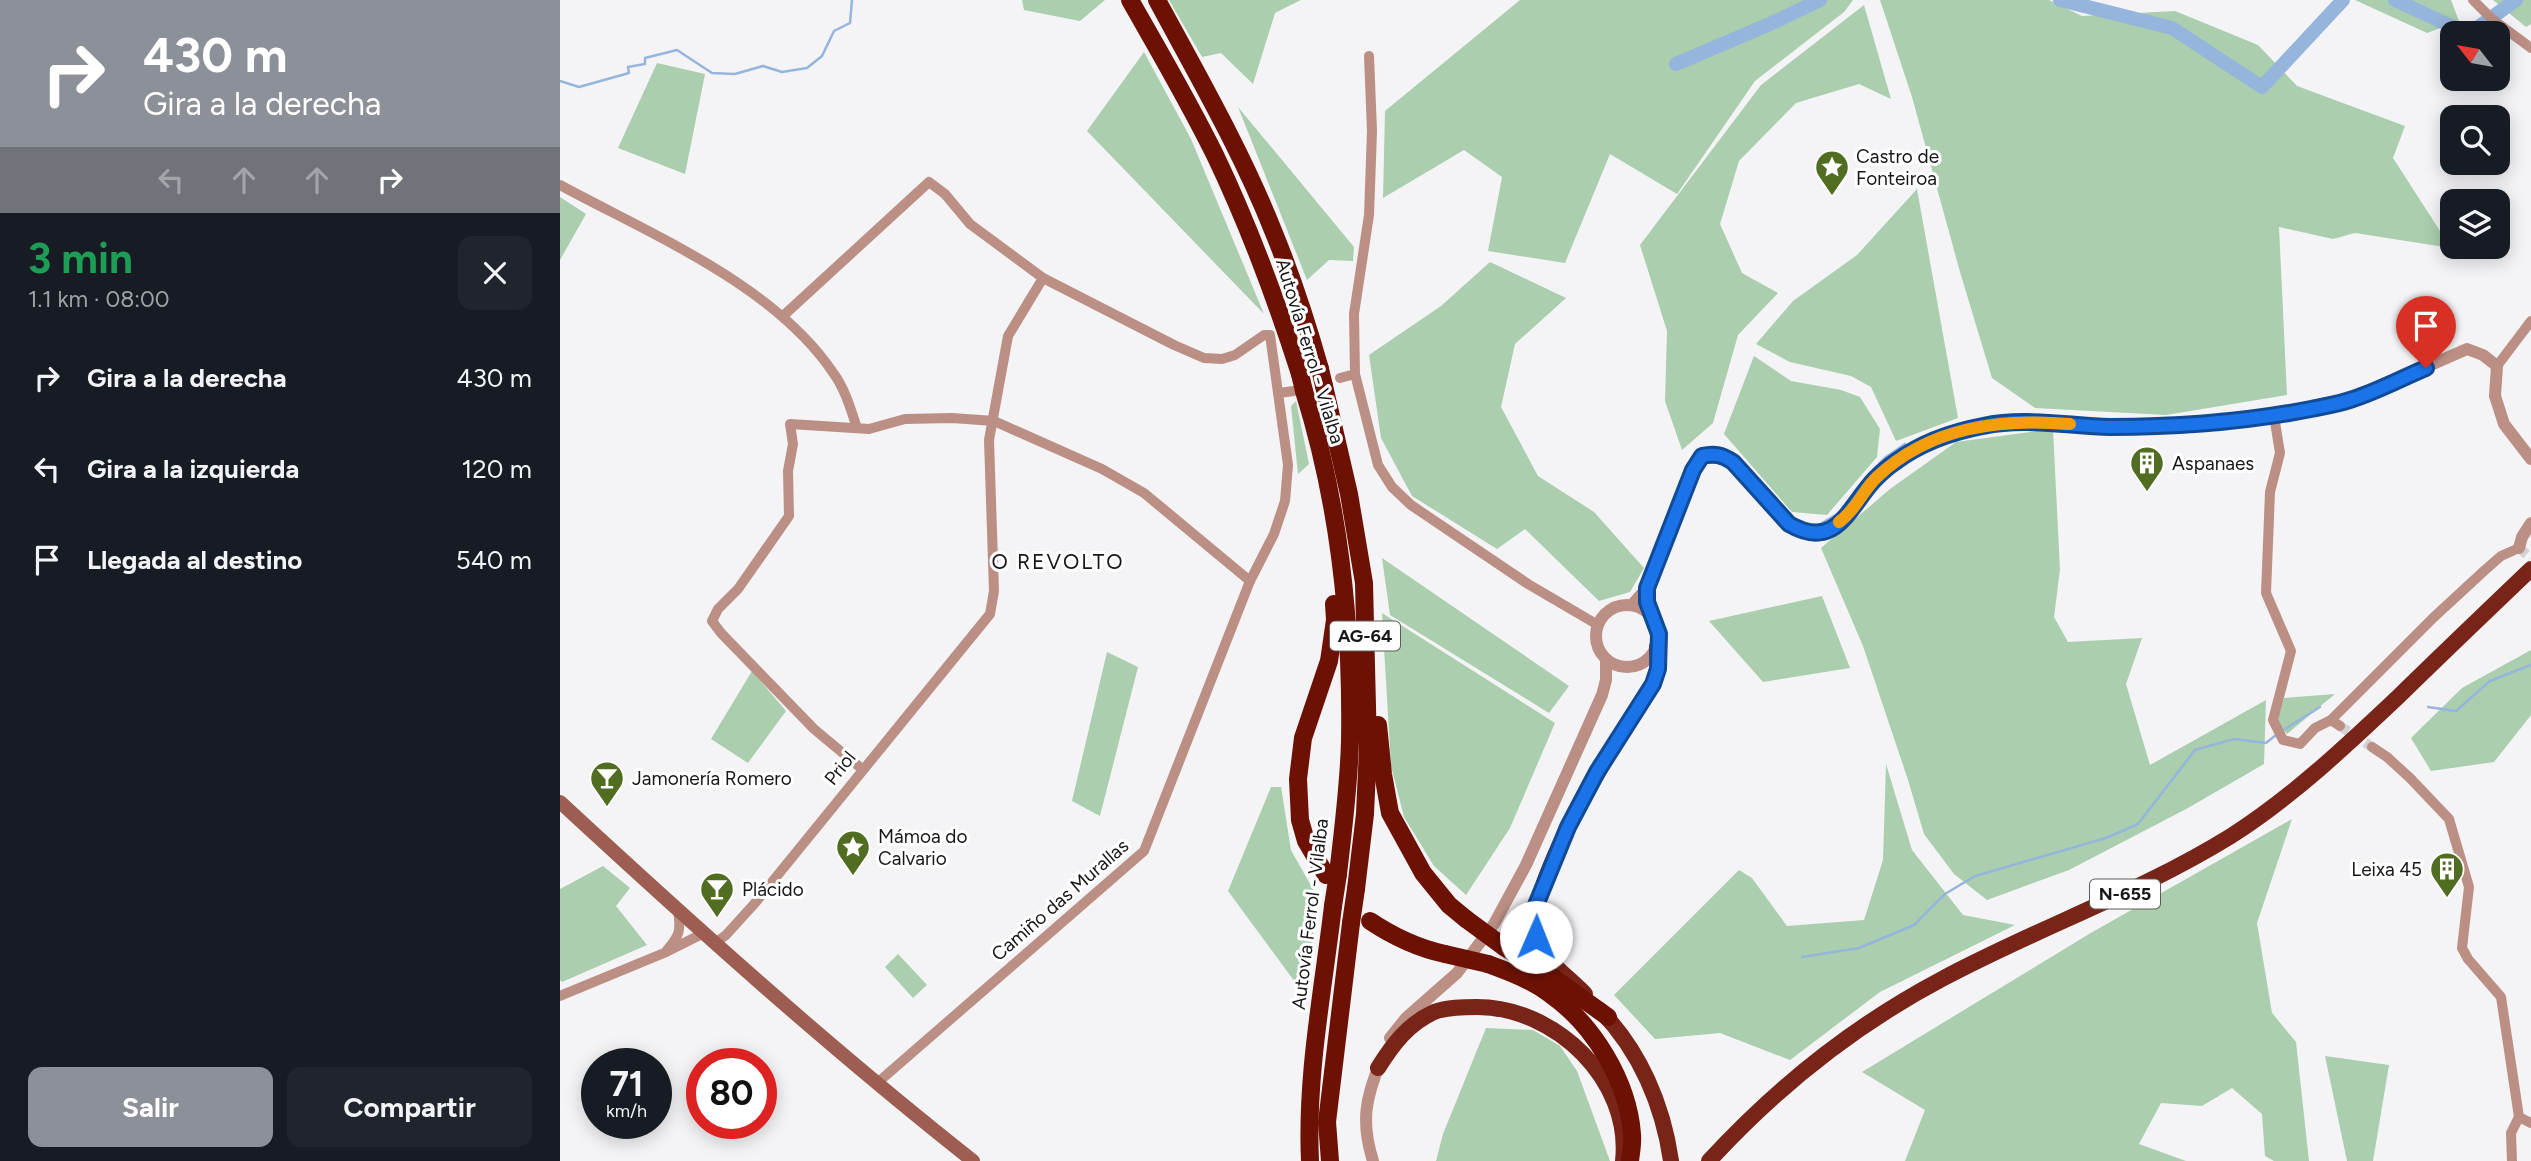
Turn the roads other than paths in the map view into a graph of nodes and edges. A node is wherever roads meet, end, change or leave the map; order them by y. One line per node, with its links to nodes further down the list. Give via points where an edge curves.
1 (1130, 0): 13 (highway, Autovía Ferrol - Vilalba / AG-64, via 1215,155 1266,274)
2 (1157, 0): 12 (highway, Autovía Ferrol - Vilalba / AG-64, via 1269,220)
3 (2473, 0): 4 (street)
4 (2531, 48)
5 (1369, 56): 11 (street, via 1369,215 1354,314)
6 (560, 186): 8 (street, via 723,273)
7 (1042, 278): 8 (street, via 970,224 929,182); 14 (street, Camiño das Murallas, via 1204,358 1235,355 1270,335); 16 (street, via 1008,335)
8 (783, 316): 17 (street, via 835,376)
9 (2531, 321): 10 (street)
10 (2497, 366): 15 (street, via 2467,349 2351,400); 18 (street, via 2495,396 2504,424)
11 (1354, 374): 12 (street); 27 (street, via 1378,465 1392,487 1528,584)
12 (1328, 378): 28 (highway, Autovía Ferrol - Vilalba / AG-64, via 1364,583)
13 (1299, 386): 14 (street); 20 (highway, Autovía Ferrol - Vilalba / AG-64, via 1316,430)
14 (1279, 393): 23 (street, Camiño das Murallas, via 1288,465 1285,501)
15 (2274, 416): 21 (street, via 2280,453 2270,492 2266,593 2291,651 2273,720 2283,740 2300,744 2315,728 2335,723 2433,618 2501,556); 24 (street, via 2171,427 2047,422 1997,423 1957,431 1895,461 1875,479 1849,515 1826,531 1814,533 1789,524 1723,455 1702,456)
16 (995, 421): 17 (street, via 905,419); 23 (street, via 1144,493); 34 (street, Priol, via 989,440 994,592 990,614)
17 (857, 428): 34 (street, via 790,424 789,516 712,621 814,729)
18 (2531, 459)
19 (2531, 523): 21 (street)
20 (1337, 542): 36 (highway, Autovía Ferrol - Vilalba / AG-64, via 1350,666 1350,744); 36 (highway, via 1329,661 1303,738 1298,779 1306,841)
21 (2519, 548)
22 (2531, 569): 55 (highway, N-655, via 2360,733 2267,811 2177,868 1966,967 1882,1014 1798,1076)
23 (1250, 581): 45 (street, Camiño das Murallas, via 1144,850)
24 (1647, 588): 25 (street); 26 (street)
25 (1632, 605): 26 (street); 27 (street, via 1611,609)
26 (1651, 615): 29 (street, via 1659,634)
27 (1598, 625): 30 (street, via 1596,643)
28 (1366, 637): 43 (highway, bridge, via 1390,813 1423,873 1466,919); 50 (highway, Autovía Ferrol - Vilalba / AG-64, bridge, via 1365,814 1327,1122)
29 (1657, 647): 31 (street, via 1645,663); 43 (highway, via 1653,684 1597,772 1536,905 1536,937 1544,954)
30 (1606, 660): 31 (street); 32 (street)
31 (1626, 668): 32 (street)
32 (1602, 695): 44 (street, via 1526,865 1494,924 1457,973 1406,1018 1390,1039)
33 (2372, 747): 46 (street, via 2449,819 2469,887 2462,948 2501,997)
34 (862, 769): 39 (street, Priol, via 726,935)
35 (560, 802): 37 (main road)
36 (1332, 875): 49 (highway, Autovía Ferrol - Vilalba / AG-64, bridge, via 1333,906 1314,1040)
37 (678, 910): 39 (main road); 40 (street, via 681,928)
38 (1370, 921): 53 (highway, bridge, via 1409,944 1525,978 1569,1009 1599,1046 1621,1088 1632,1136)
39 (706, 934): 40 (street, via 687,929); 41 (street); 45 (main road)
40 (676, 939): 41 (street)
41 (664, 953): 42 (street)
42 (560, 996)
43 (1608, 1017): 54 (highway, via 1653,1089)
44 (1378, 1068): 51 (street, via 1366,1104); 52 (highway, via 1407,1029 1437,1011 1496,1007 1521,1013 1561,1034 1595,1068 1618,1113)
45 (876, 1084): 48 (main road)
46 (2519, 1117): 47 (street); 56 (street, via 2511,1133)
47 (2531, 1123)
48 (973, 1161)
49 (1310, 1161)
50 (1330, 1161)
51 (1373, 1161)
52 (1623, 1161)
53 (1630, 1161)
54 (1671, 1161)
55 (1709, 1161)
56 (2512, 1161)

